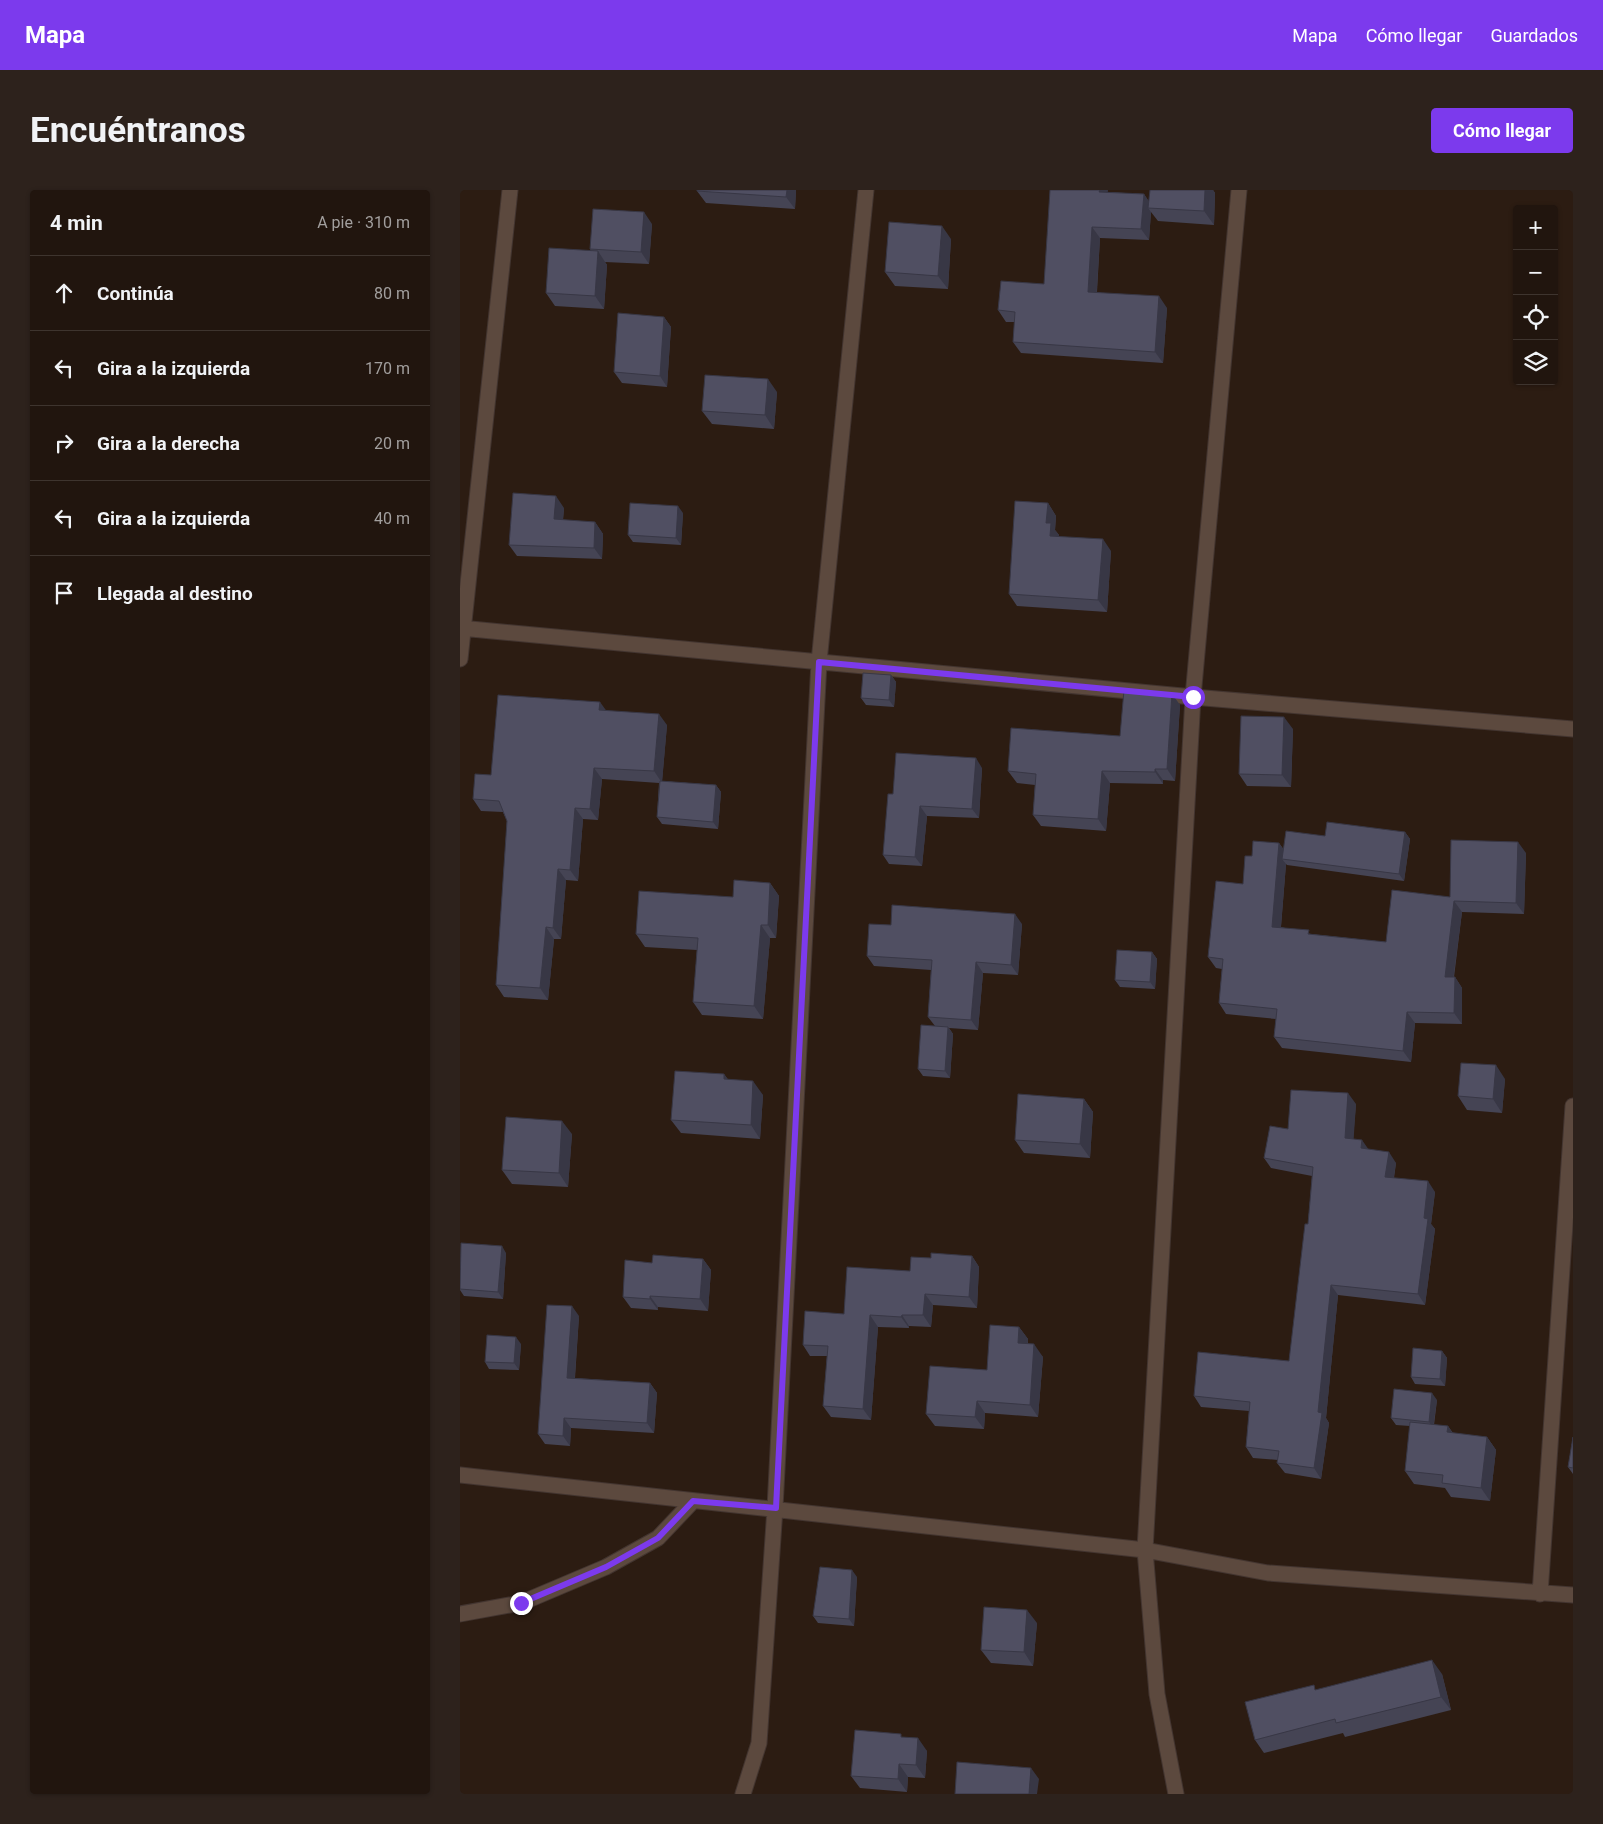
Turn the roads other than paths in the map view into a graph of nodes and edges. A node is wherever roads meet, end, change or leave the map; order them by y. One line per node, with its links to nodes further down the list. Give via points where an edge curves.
1 (510, 190): 4 (street)
2 (866, 190): 6 (street)
3 (1239, 190): 7 (street)
4 (461, 628): 5 (street); 6 (street)
5 (460, 659)
6 (819, 662): 7 (street); 12 (street)
7 (1193, 697): 8 (street); 13 (street)
8 (1573, 729)
9 (1573, 1106): 14 (street)
10 (460, 1474): 11 (street)
11 (693, 1501): 12 (street); 16 (street, via 658,1538 606,1567 521,1603)
12 (776, 1508): 13 (street); 17 (street, via 759,1743)
13 (1145, 1550): 14 (street, via 1268,1573); 18 (street, via 1157,1694)
14 (1540, 1594): 15 (street)
15 (1573, 1595)
16 (460, 1614)
17 (743, 1794)
18 (1176, 1794)

